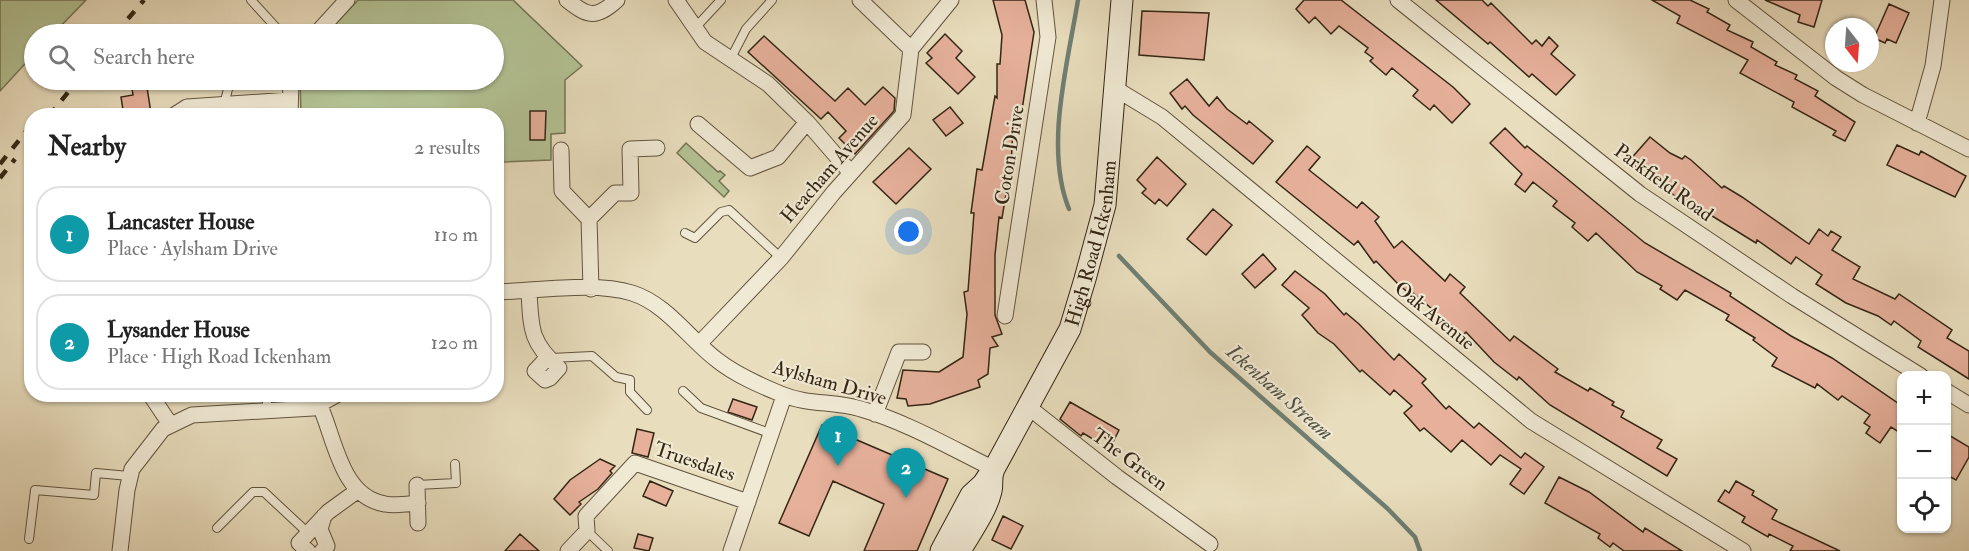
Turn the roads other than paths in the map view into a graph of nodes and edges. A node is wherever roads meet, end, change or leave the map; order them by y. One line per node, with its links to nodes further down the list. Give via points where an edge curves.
1 (251, 0): 15 (lane)
2 (346, 0): 16 (street)
3 (567, 0): 4 (street, via 583,13 595,14)
4 (617, 0)
5 (676, 0): 17 (street)
6 (721, 0): 17 (lane)
7 (772, 0): 19 (lane, via 746,28)
8 (860, 0): 18 (street)
9 (951, 0): 18 (street)
10 (1044, 0): 39 (street, Coton Drive, via 1048,37)
11 (1122, 0): 20 (main road, High Road Ickenham)
12 (1398, 0): 43 (street, Parkfield Road, via 1640,194 1792,296)
13 (1736, 0): 27 (street, via 1836,78)
14 (1942, 0): 27 (street, via 1933,66)
15 (273, 24)
16 (325, 24)
17 (694, 29): 19 (street)
18 (911, 49): 32 (street, Heacham Avenue, via 903,115)
19 (730, 60): 26 (street, via 768,84)
20 (1116, 89): 50 (main road, High Road Ickenham, via 1105,205 1085,279 1070,329); 80 (street, Oak Avenue, via 1162,117 1531,421)
21 (228, 90): 23 (lane)
22 (291, 90): 25 (street)
23 (224, 105): 24 (street); 25 (street)
24 (185, 108)
25 (290, 108)
26 (807, 122): 28 (street, via 778,157 750,168); 32 (street)
27 (1917, 123): 30 (street)
28 (698, 124)
29 (657, 148): 33 (street, via 630,149 631,193 615,193)
30 (1969, 149)
31 (561, 150): 33 (street, via 562,191)
32 (851, 172): 35 (street, Heacham Avenue)
33 (590, 219): 36 (street)
34 (685, 233): 35 (lane, via 695,238 729,210)
35 (781, 258): 40 (street, Heacham Avenue)
36 (591, 289): 37 (street, Aylsham Drive); 40 (street, Aylsham Drive, via 644,297)
37 (529, 291): 38 (street, Aylsham Drive); 42 (street, via 532,336)
38 (504, 292)
39 (1005, 316)
40 (699, 344): 46 (street, Aylsham Drive, via 728,368)
41 (923, 352): 55 (street, via 899,352)
42 (547, 358): 53 (lane, via 592,356 618,378 630,380 630,392)
43 (1914, 371)
44 (683, 391): 57 (lane, via 700,408)
45 (1951, 394): 51 (street)
46 (784, 396): 55 (street, Aylsham Drive); 57 (street)
47 (155, 402): 56 (street)
48 (267, 402): 54 (lane)
49 (326, 402): 52 (street)
50 (1026, 405): 59 (main road, High Road Ickenham); 71 (street, The Green)
51 (1969, 405)
52 (320, 406): 54 (street); 62 (street, via 350,482)
53 (647, 410)
54 (267, 411): 56 (street, via 200,414)
55 (876, 414): 59 (street, Aylsham Drive)
56 (170, 424): 60 (street, via 157,434)
57 (772, 434): 63 (street)
58 (455, 464): 61 (lane, via 456,483)
59 (994, 469): 78 (main road, High Road Ickenham, via 971,495); 79 (main road, High Road Ickenham, via 989,479 992,489)
60 (129, 476): 70 (lane, via 96,473 94,495 35,490); 72 (street)
61 (417, 485): 64 (street)
62 (357, 490): 64 (street, via 384,504); 65 (street)
63 (748, 502): 68 (street, Truesdales, via 635,463 586,516); 77 (street)
64 (418, 503): 66 (street)
65 (328, 512): 69 (street); 74 (street, via 320,524 327,546)
66 (418, 523)
67 (217, 528): 69 (lane, via 253,492 264,492)
68 (587, 531): 75 (street, Truesdales); 76 (lane)
69 (308, 533): 73 (street, via 299,543)
70 (29, 539)
71 (1210, 544)
72 (120, 551)
73 (309, 551)
74 (322, 551)
75 (568, 551)
76 (608, 551)
77 (731, 551)
78 (941, 551)
79 (960, 551)
80 (1743, 551)

